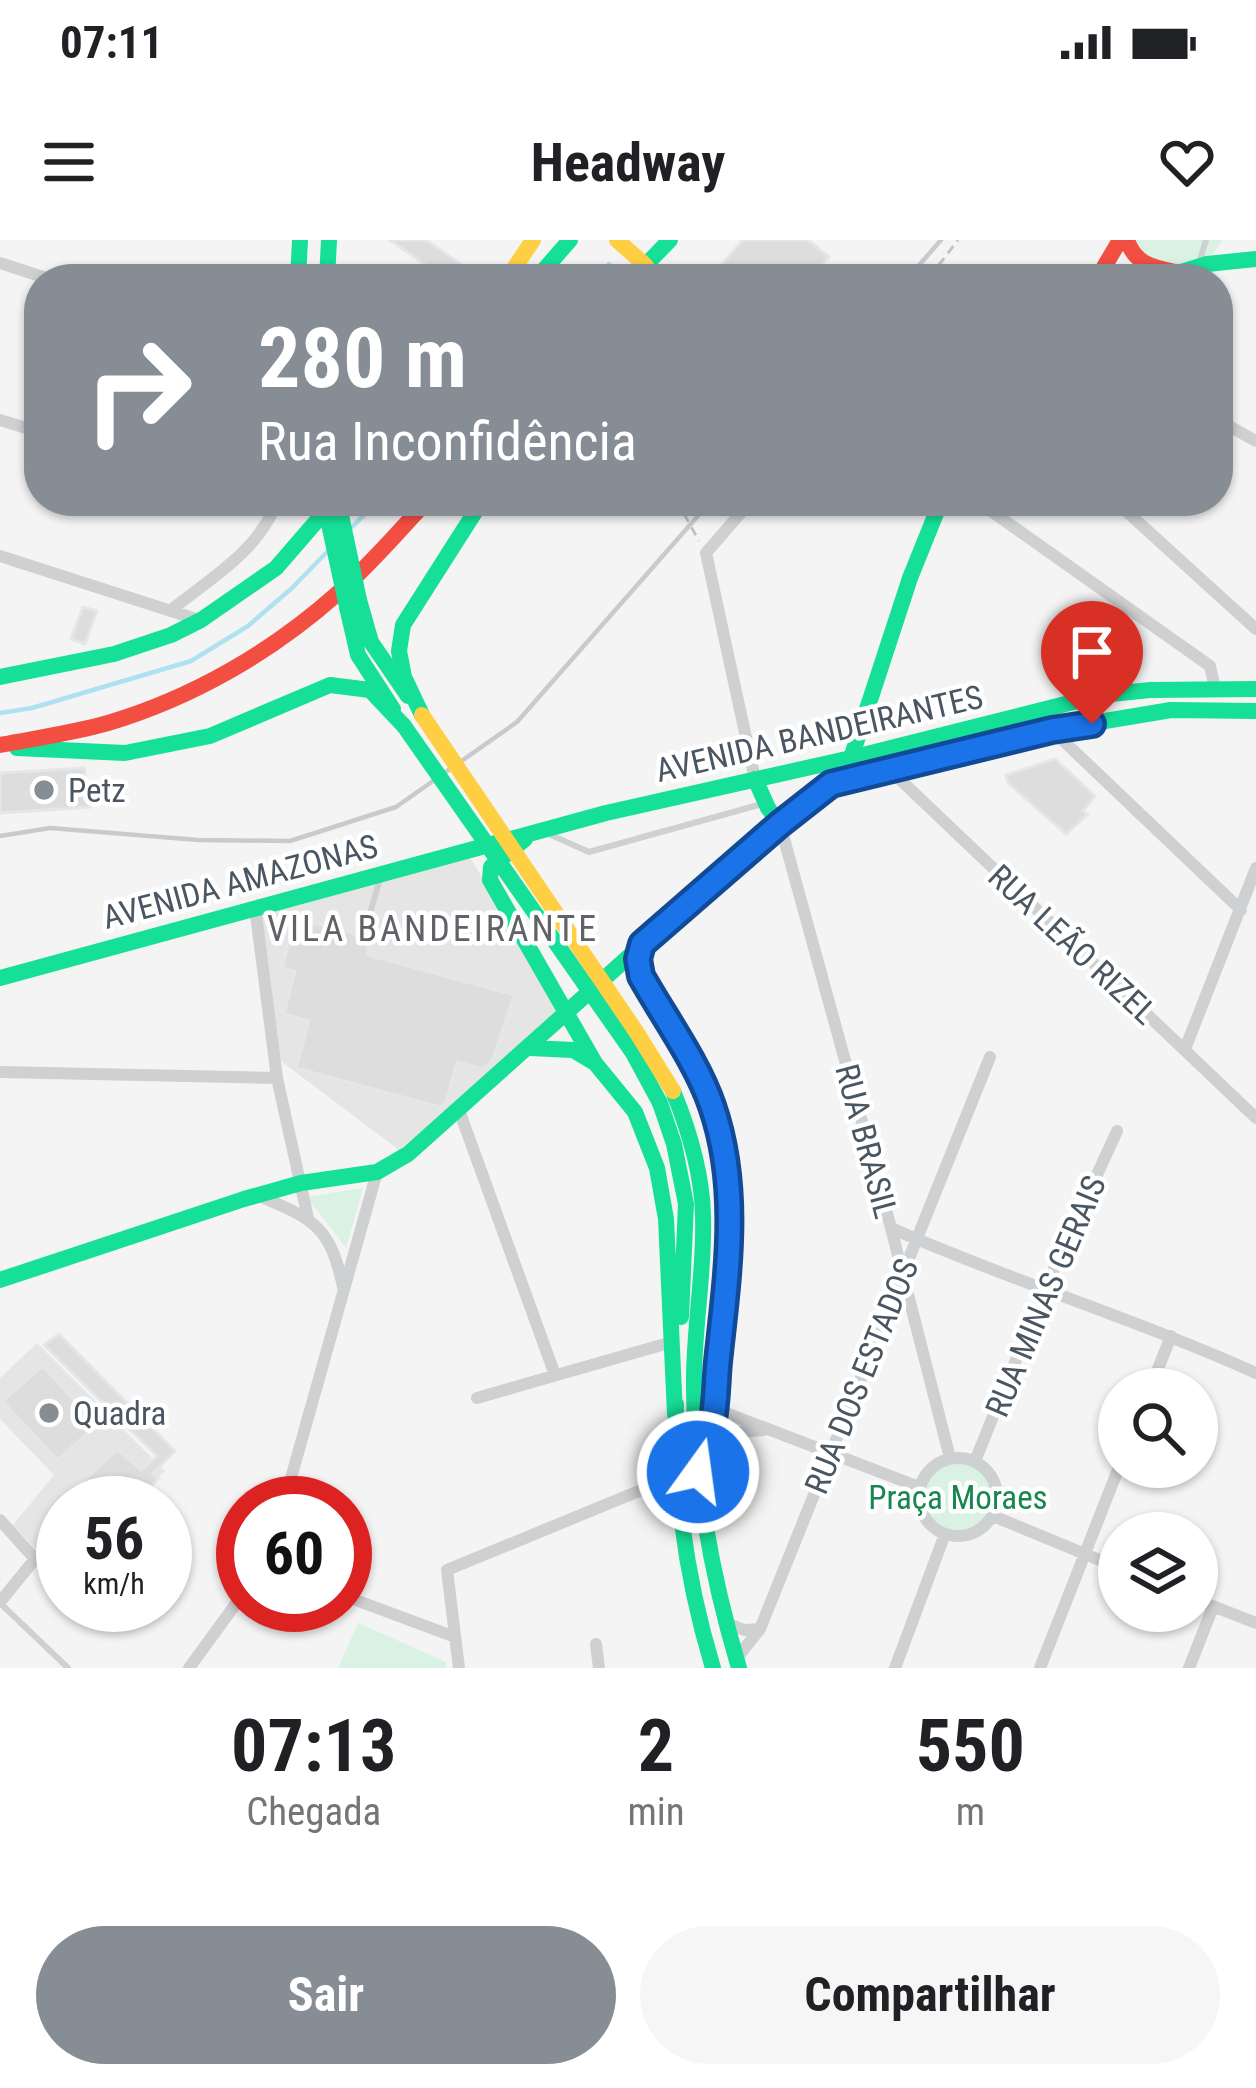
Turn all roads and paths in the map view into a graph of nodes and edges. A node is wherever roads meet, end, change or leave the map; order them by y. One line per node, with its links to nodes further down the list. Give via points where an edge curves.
1 (570, 240): 7 (main road)
2 (616, 240): 8 (main road)
3 (670, 240): 9 (main road)
4 (958, 240): 10 (path)
5 (1124, 240): 11 (main road)
6 (1254, 255): 12 (main road)
7 (549, 264)
8 (637, 264)
9 (648, 264)
10 (940, 264)
11 (1142, 264)
12 (1213, 264)
13 (272, 516): 27 (street, via 253,544)
14 (323, 516): 28 (main road, via 276,568)
15 (328, 516): 26 (main road, bridge)
16 (338, 516): 26 (main road, bridge)
17 (413, 516): 37 (main road, via 300,623 206,685 106,724)
18 (472, 516): 34 (main road, via 403,625 399,651)
19 (685, 516): 24 (path)
20 (738, 516): 24 (street)
21 (934, 516): 38 (main road)
22 (998, 516): 31 (street, via 1210,666)
23 (1132, 516): 29 (street)
24 (706, 553): 40 (street)
25 (0, 556): 27 (street)
26 (353, 604): 34 (main road, via 372,650); 35 (main road, via 358,655)
27 (171, 610): 28 (street)
28 (200, 620): 30 (main road, via 114,655)
29 (1256, 628)
30 (0, 676)
31 (1215, 688): 32 (main road, AVENIDA BANDEIRANTES); 38 (main road, AVENIDA BANDEIRANTES, via 1101,695)
32 (1256, 689)
33 (1254, 709): 36 (main road, AVENIDA BANDEIRANTES, via 1171,710)
34 (419, 710): 59 (main road, bridge, via 638,1033)
35 (402, 723): 37 (main road, via 370,690 330,685 210,736 124,753); 59 (main road, bridge)
36 (1052, 730): 39 (main road, AVENIDA BANDEIRANTES); 48 (street)
37 (0, 746)
38 (851, 758): 40 (main road, AVENIDA BANDEIRANTES)
39 (890, 770): 42 (main road, AVENIDA BANDEIRANTES, via 831,784); 54 (street, RUA LEÃO RIZEL)
40 (755, 779): 41 (main road); 43 (main road, AVENIDA BANDEIRANTES)
41 (765, 803): 42 (main road); 43 (lane, AVENIDA BANDEIRANTES, via 590,851)
42 (780, 824): 50 (main road); 67 (street, RUA BRASIL)
43 (537, 831): 44 (main road, AVENIDA BANDEIRANTES); 52 (main road, via 491,867 490,880)
44 (496, 842): 46 (main road, AVENIDA AMAZONAS)
45 (1256, 868): 48 (street)
46 (382, 873): 47 (main road, AVENIDA AMAZONAS); 49 (lane)
47 (255, 907): 51 (main road, AVENIDA AMAZONAS); 58 (street)
48 (1240, 910): 54 (street)
49 (363, 937)
50 (642, 944): 52 (main road); 79 (main road, via 641,976 712,1106 728,1172)
51 (0, 977)
52 (568, 1012): 53 (main road); 56 (main road)
53 (530, 1048): 56 (main road, via 573,1050); 60 (main road)
54 (1185, 1049): 61 (street, RUA LEÃO RIZEL)
55 (990, 1057): 68 (street, RUA DOS ESTADOS)
56 (595, 1063): 74 (main road, via 635,1112 657,1168)
57 (0, 1072): 58 (street)
58 (277, 1078): 64 (street)
59 (667, 1097): 80 (main road, via 686,1204); 85 (main road, via 682,1110 703,1213)
60 (459, 1110): 63 (main road); 77 (street)
61 (1256, 1118)
62 (1117, 1131): 72 (street, RUA MINAS GERAIS)
63 (377, 1172): 64 (main road); 71 (street)
64 (301, 1183): 65 (main road); 66 (street)
65 (257, 1195): 66 (street); 70 (main road)
66 (308, 1218): 71 (street, via 336,1253)
67 (891, 1228): 68 (street); 69 (street, RUA BRASIL)
68 (915, 1239): 69 (street, RUA DOS ESTADOS); 72 (street)
69 (903, 1275): 82 (street, RUA DOS ESTADOS); 83 (street, RUA BRASIL)
70 (0, 1280)
71 (343, 1288): 86 (street)
72 (1044, 1291): 73 (street); 84 (street, RUA MINAS GERAIS)
73 (1171, 1336): 75 (street); 76 (street)
74 (672, 1342): 77 (street); 80 (main road)
75 (1158, 1368)
76 (1252, 1369)
77 (555, 1375): 78 (street)
78 (476, 1398)
79 (713, 1408): 81 (street); 85 (main road)
80 (675, 1414): 87 (main road)
81 (764, 1430): 82 (street); 85 (street, via 741,1432)
82 (830, 1454): 88 (street); 102 (street, RUA DOS ESTADOS)
83 (950, 1458): 84 (street); 88 (street, via 930,1468)
84 (975, 1461): 90 (street, via 993,1479)
85 (697, 1465): 87 (street); 95 (main road)
86 (291, 1476)
87 (677, 1478): 96 (main road); 105 (street, via 447,1570)
88 (919, 1487): 92 (street, via 920,1510)
89 (1111, 1488): 93 (street)
90 (992, 1516): 92 (street, via 972,1534); 93 (street)
91 (0, 1520): 97 (street, via 34,1559)
92 (945, 1534): 113 (street)
93 (1085, 1554): 94 (street); 114 (street)
94 (1098, 1559)
95 (718, 1586): 96 (main road); 100 (main road)
96 (693, 1592): 112 (main road)
97 (0, 1603): 108 (lane)
98 (372, 1606): 105 (street)
99 (1218, 1609): 101 (street)
100 (724, 1622): 102 (street); 107 (main road)
101 (1256, 1623)
102 (760, 1629): 107 (street, RUA DOS ESTADOS)
103 (216, 1630): 109 (street)
104 (1203, 1632): 115 (street)
105 (455, 1637): 110 (street)
106 (596, 1644): 111 (street)
107 (740, 1665)
108 (68, 1668)
109 (188, 1668)
110 (459, 1668)
111 (599, 1668)
112 (713, 1668)
113 (895, 1668)
114 (1040, 1668)
115 (1189, 1668)

